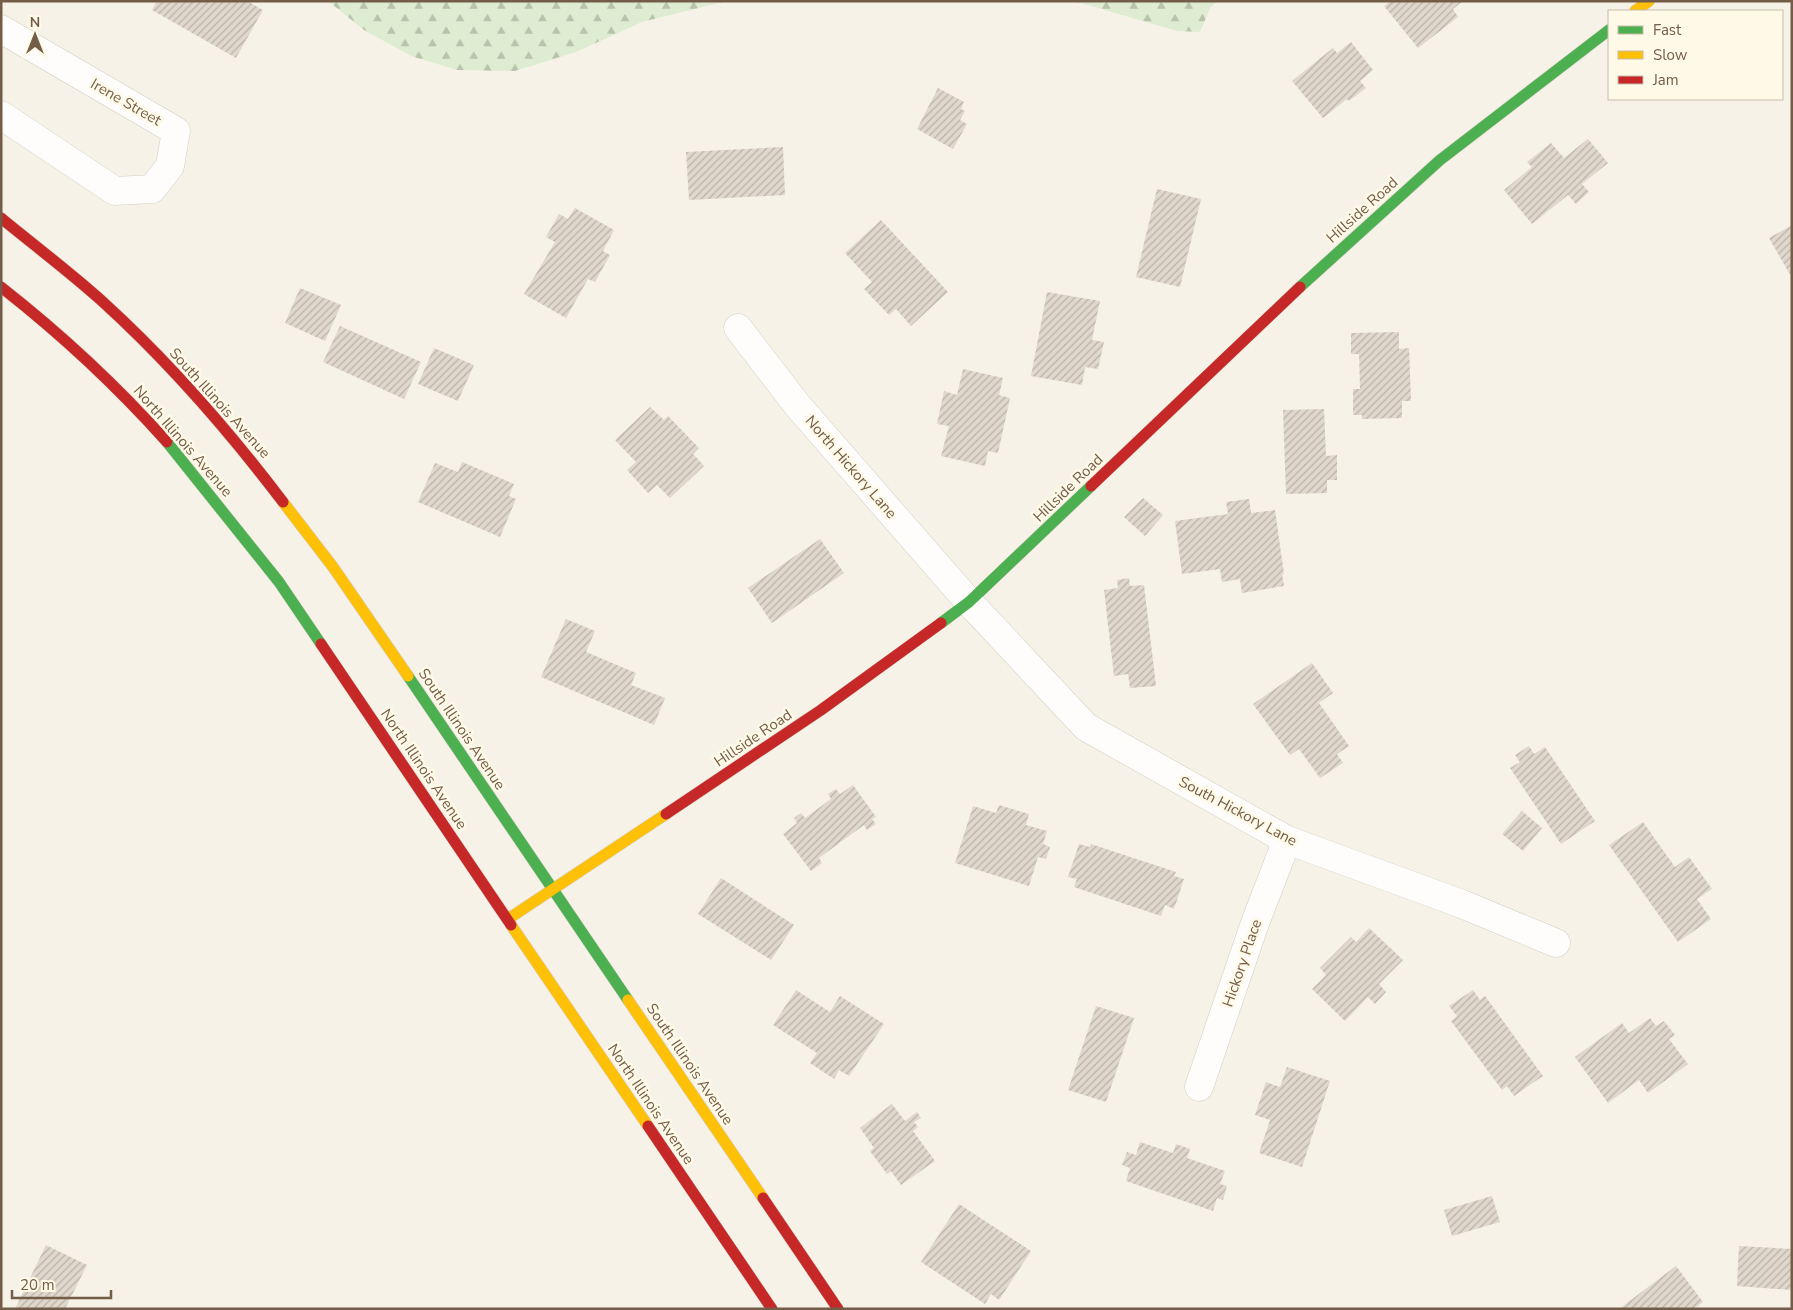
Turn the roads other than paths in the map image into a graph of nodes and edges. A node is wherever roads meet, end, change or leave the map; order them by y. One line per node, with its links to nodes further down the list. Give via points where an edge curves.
1 (1649, 1): 2 (main road)
2 (1636, 10)
3 (1, 29): 5 (street, Irene Street, via 176,131 170,166 152,189 115,191)
4 (1608, 31): 9 (main road, Hillside Road, via 1440,160 1324,264)
5 (1, 115)
6 (1, 218): 11 (main road, South Illinois Avenue, via 103,302 186,384 262,474 333,567)
7 (1, 287): 12 (main road, North Illinois Avenue, via 49,324 129,400 209,491 290,598)
8 (738, 328): 9 (street, North Hickory Lane, via 798,406)
9 (969, 602): 10 (street, South Hickory Lane, via 1086,727); 11 (main road, Hillside Road, via 821,710)
10 (1286, 840): 13 (street, South Hickory Lane, via 1462,904); 14 (street, Hickory Place)
11 (554, 889): 12 (main road, Hillside Road); 16 (main road, South Illinois Avenue)
12 (508, 919): 15 (main road, North Illinois Avenue)
13 (1556, 943)
14 (1199, 1087)
15 (772, 1309)
16 (838, 1309)

